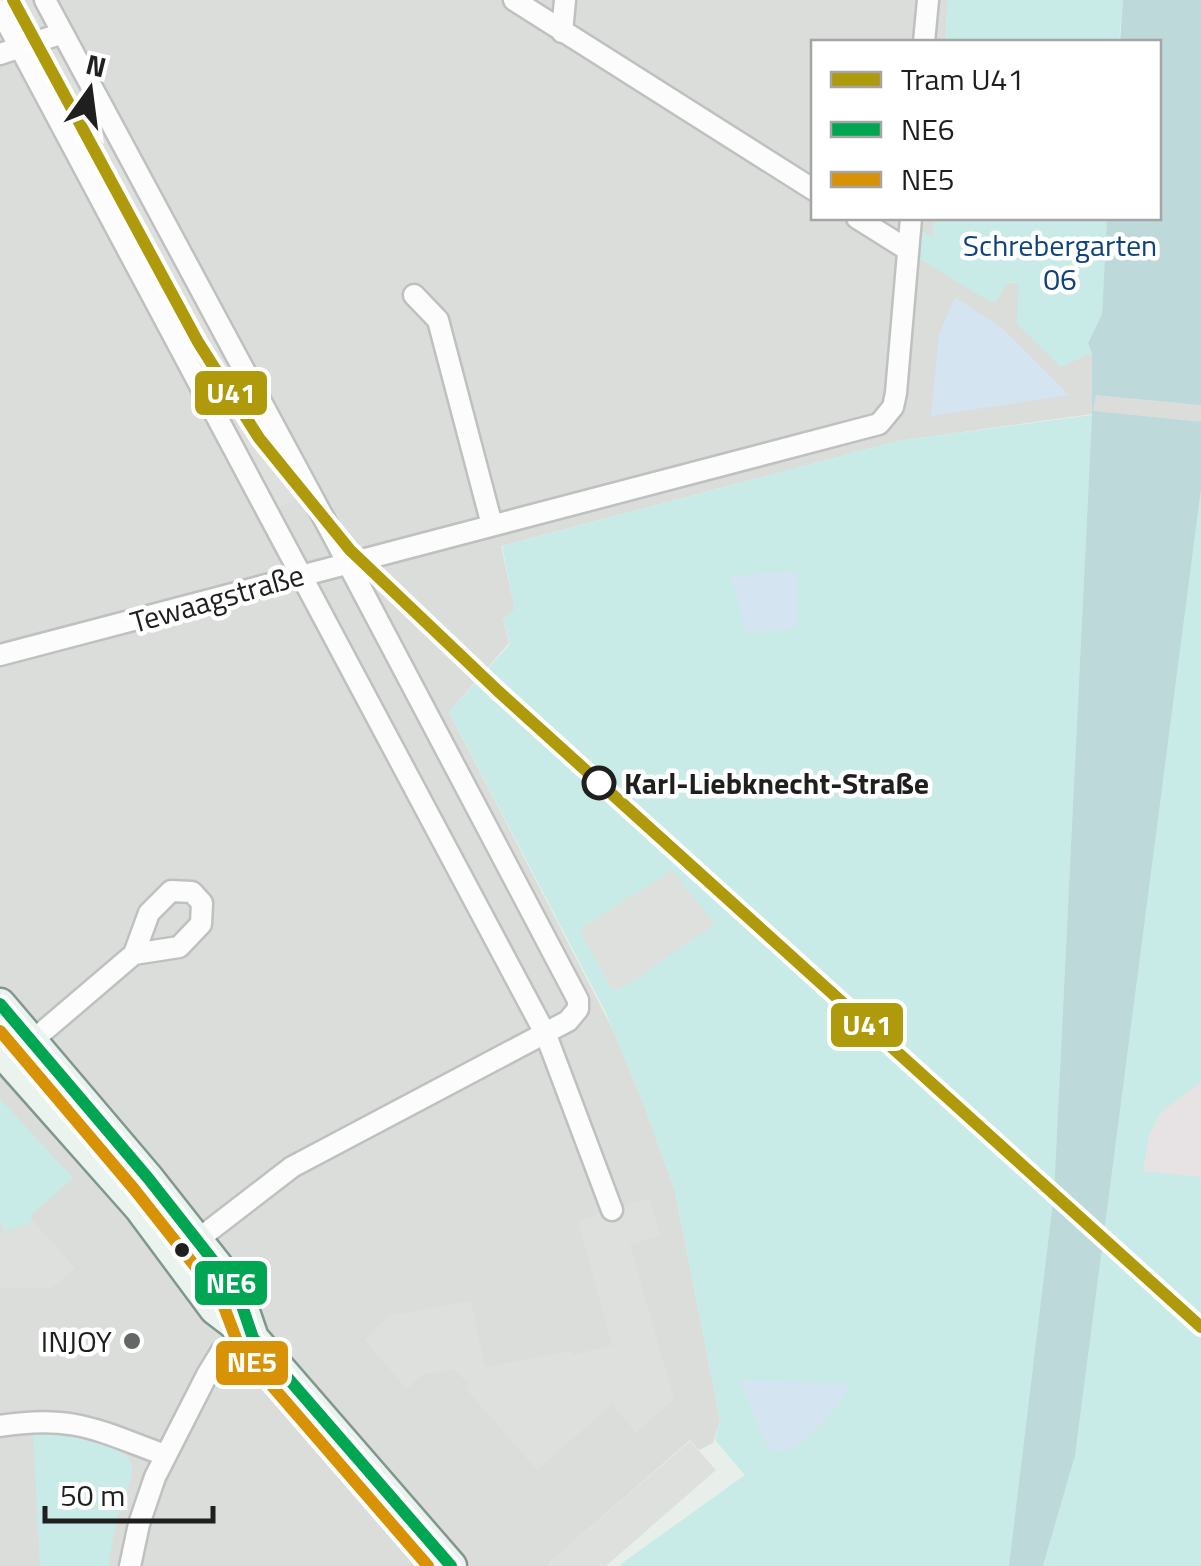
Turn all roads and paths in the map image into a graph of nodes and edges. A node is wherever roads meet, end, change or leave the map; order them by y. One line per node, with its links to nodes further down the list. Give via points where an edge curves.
1 (45, 0): 7 (street)
2 (514, 0): 6 (street)
3 (565, 0): 6 (street)
4 (928, 0): 8 (street)
5 (0, 10): 9 (street)
6 (562, 32): 11 (street)
7 (62, 33): 9 (street); 17 (street)
8 (924, 40)
9 (21, 49): 10 (street); 18 (street)
10 (0, 54)
11 (811, 188)
12 (860, 220): 14 (street)
13 (910, 220): 14 (street)
14 (908, 250): 16 (street, Tewaagstraße, via 896,393 879,424)
15 (414, 296): 16 (street, via 438,320)
16 (492, 525): 17 (street, Tewaagstraße)
17 (347, 562): 18 (street, Tewaagstraße); 22 (street, via 578,1000 568,1020)
18 (301, 574): 19 (street, Tewaagstraße); 22 (street)
19 (0, 655)
20 (134, 954): 23 (street)
21 (0, 1004): 23 (main road)
22 (546, 1034): 25 (street); 26 (street, via 292,1167)
23 (32, 1041): 26 (main road)
24 (0, 1050): 27 (main road, via 140,1208 215,1310)
25 (612, 1210)
26 (196, 1241): 27 (main road, via 236,1291)
27 (252, 1338): 29 (street, via 221,1352); 31 (main road)
28 (0, 1426): 29 (street, via 78,1423)
29 (165, 1455): 30 (street)
30 (130, 1566)
31 (451, 1566)

